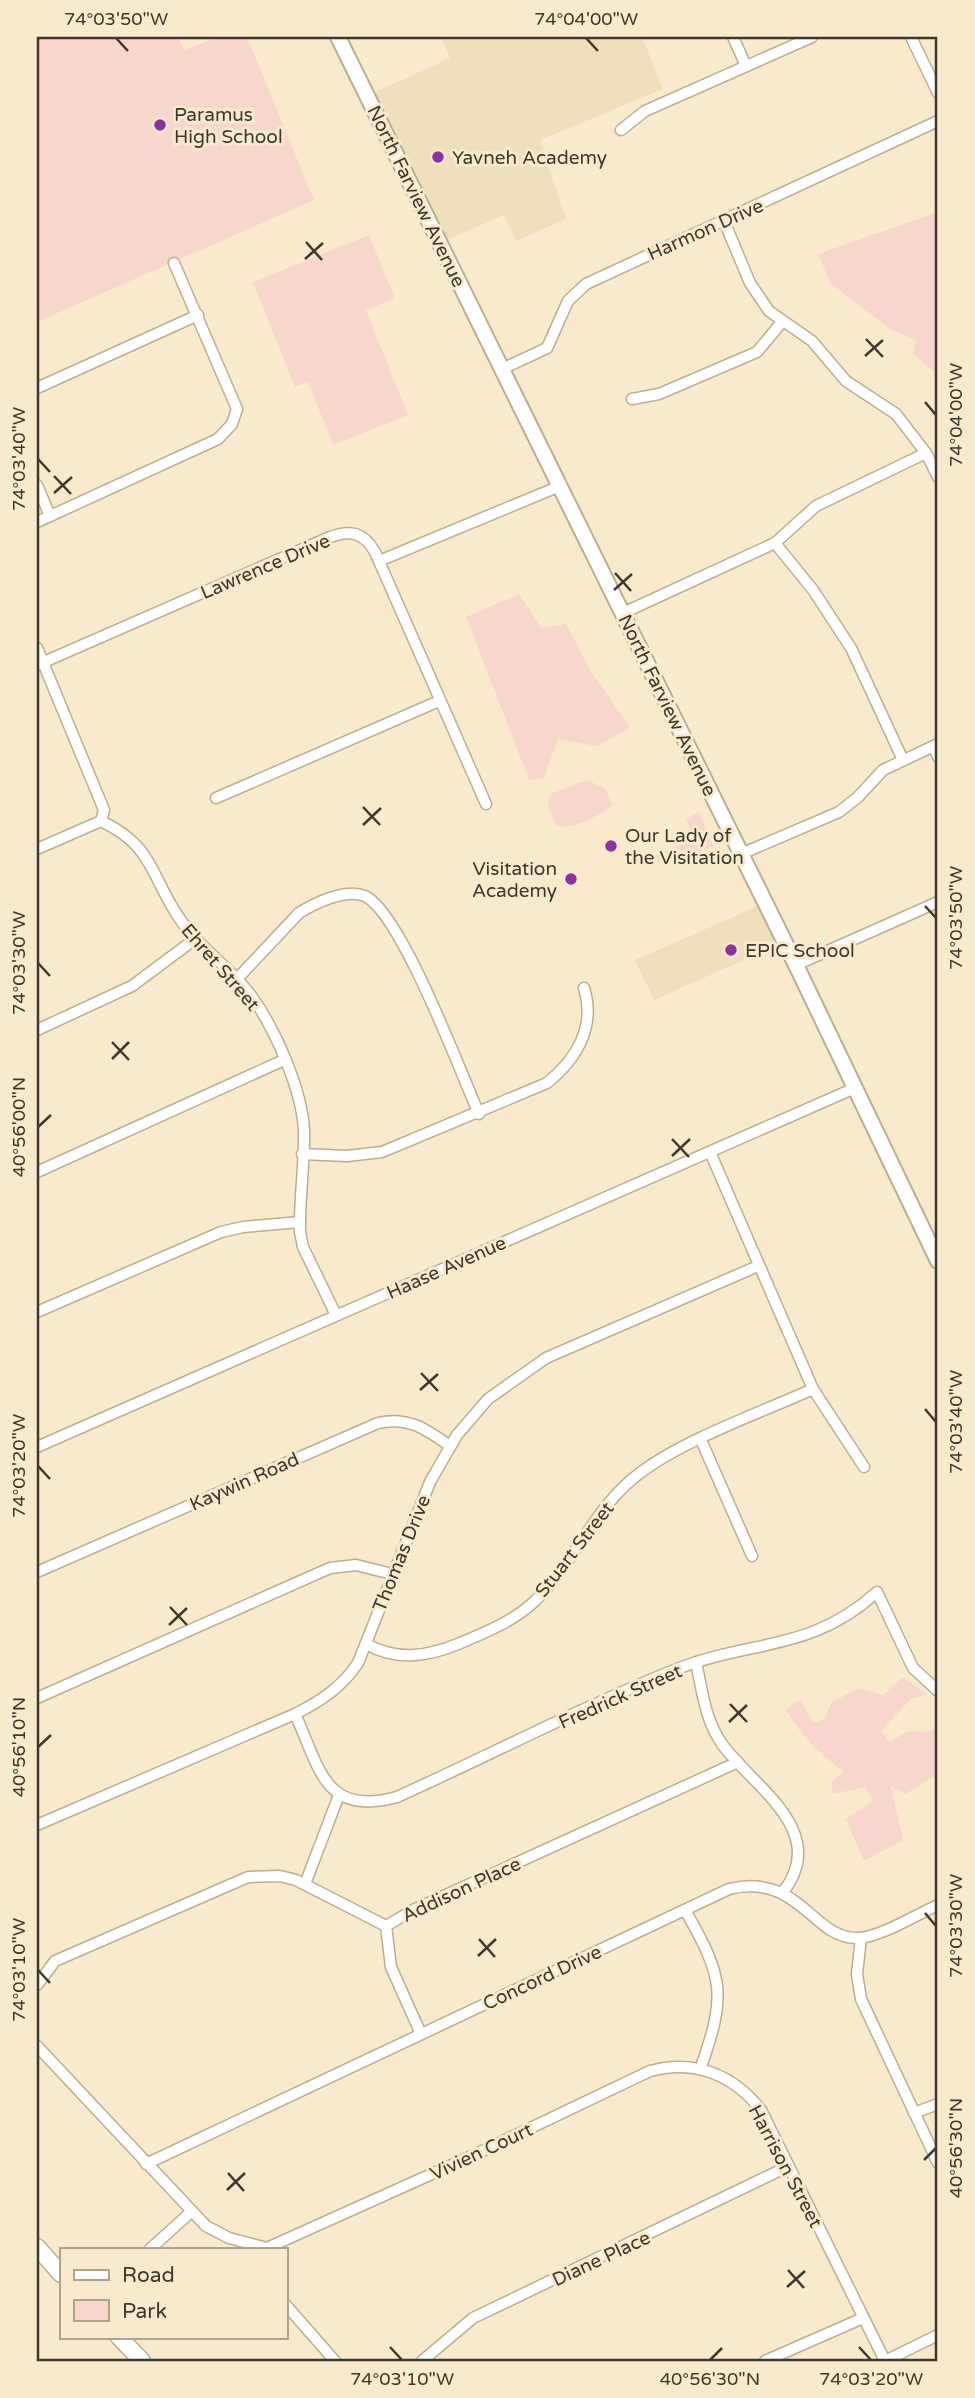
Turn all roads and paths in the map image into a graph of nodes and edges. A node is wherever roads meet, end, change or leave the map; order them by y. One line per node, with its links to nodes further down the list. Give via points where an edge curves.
1 (338, 37): 13 (street, North Farview Avenue)
2 (733, 37): 5 (street)
3 (812, 37): 5 (street)
4 (911, 37): 6 (street)
5 (746, 66): 8 (street, via 645,111)
6 (938, 93)
7 (938, 121): 9 (street, Harmon Drive)
8 (621, 130)
9 (724, 221): 12 (street, via 750,283); 13 (street, Harmon Drive, via 586,284 568,301 547,348)
10 (174, 263): 11 (street)
11 (198, 315): 14 (street); 20 (street, via 237,408 225,433)
12 (782, 322): 15 (street, via 757,352 659,394); 16 (street, via 812,341 846,381 896,414)
13 (502, 369): 19 (street, North Farview Avenue)
14 (37, 388)
15 (632, 399)
16 (926, 453): 17 (street); 22 (street, via 816,506)
17 (938, 477)
18 (37, 485): 20 (street)
19 (560, 486): 23 (street); 24 (street, North Farview Avenue)
20 (50, 516): 21 (street)
21 (37, 522)
22 (775, 543): 24 (street); 30 (street, via 851,648)
23 (379, 561): 26 (street, Lawrence Drive, via 365,538 342,532); 27 (street, Lawrence Drive)
24 (622, 613): 35 (street, North Farview Avenue)
25 (37, 648): 26 (street)
26 (40, 664): 33 (street, via 104,810)
27 (439, 701): 31 (street); 32 (street, Lawrence Drive)
28 (936, 745): 29 (street); 30 (street)
29 (938, 757)
30 (903, 760): 35 (street, via 875,776 839,812)
31 (216, 798)
32 (486, 804)
33 (101, 821): 34 (street); 37 (street, Ehret Street, via 125,832 139,846)
34 (37, 849)
35 (741, 854): 38 (street, North Farview Avenue)
36 (938, 902): 38 (street)
37 (195, 939): 39 (street, Ehret Street); 41 (street, via 132,986)
38 (796, 965): 43 (street, North Farview Avenue)
39 (236, 980): 42 (street, Ehret Street, via 261,1012); 44 (street, via 299,913 348,894 366,897 397,932)
40 (584, 988): 44 (street, via 587,1024 568,1064 536,1090)
41 (37, 1030)
42 (284, 1060): 46 (street, Ehret Street, via 301,1105); 47 (street)
43 (855, 1088): 45 (street, Haase Avenue); 49 (street, North Farview Avenue)
44 (479, 1114): 46 (street, via 382,1152)
45 (710, 1152): 50 (street); 52 (street, Haase Avenue)
46 (302, 1154): 48 (street, Ehret Street)
47 (37, 1172)
48 (300, 1222): 51 (street, via 221,1232); 52 (street, Ehret Street, via 303,1247)
49 (936, 1252)
50 (758, 1266): 53 (street); 55 (street, Thomas Drive, via 524,1370 488,1399)
51 (37, 1312)
52 (336, 1315): 56 (street, Haase Avenue)
53 (813, 1389): 54 (street, Stuart Street); 57 (street)
54 (701, 1440): 58 (street); 61 (street, Stuart Street, via 670,1453 631,1481 598,1516 550,1584 505,1624 434,1654 395,1655)
55 (450, 1446): 59 (street, Kaywin Road, via 413,1422 378,1423); 60 (street, Thomas Drive)
56 (37, 1447)
57 (864, 1467)
58 (752, 1556)
59 (37, 1572)
60 (392, 1574): 61 (street, Thomas Drive); 64 (street, via 356,1564 330,1568)
61 (366, 1644): 65 (street, Thomas Drive, via 347,1679)
62 (696, 1662): 63 (street, Fredrick Street, via 811,1635 844,1619 877,1592 914,1668); 66 (street, via 713,1728); 67 (street, Fredrick Street, via 397,1797 358,1803)
63 (938, 1691)
64 (37, 1699)
65 (295, 1714): 67 (street, via 327,1783); 68 (street, Thomas Drive)
66 (738, 1762): 70 (street, via 775,1798 790,1824 796,1865); 73 (street, Addison Place)
67 (338, 1795): 69 (street)
68 (37, 1825)
69 (305, 1884): 73 (street, Addison Place); 75 (street, Addison Place, via 263,1875 233,1881 55,1961)
70 (783, 1892): 72 (street, Concord Drive, via 742,1886); 74 (street, Concord Drive, via 836,1933)
71 (938, 1905): 74 (street)
72 (685, 1910): 76 (street, Concord Drive); 78 (street, via 709,1951 718,1981 718,2013)
73 (386, 1926): 76 (street, via 391,1967)
74 (861, 1938): 80 (street, via 857,1974 861,1999)
75 (37, 1984)
76 (421, 2034): 82 (street, Concord Drive)
77 (37, 2046): 82 (street)
78 (701, 2067): 83 (street, Harrison Street, via 752,2099); 87 (street, Vivien Court, via 679,2065 650,2071)
79 (938, 2104): 80 (street)
80 (915, 2113): 81 (street)
81 (938, 2163)
82 (146, 2164): 84 (street)
83 (789, 2166): 90 (street, Harrison Street); 95 (street, Diane Place, via 473,2318)
84 (191, 2212): 86 (street); 87 (street, via 217,2234)
85 (37, 2248): 88 (main road)
86 (151, 2248)
87 (263, 2248)
88 (60, 2273)
89 (287, 2306): 94 (street)
90 (863, 2318): 96 (street); 97 (street, Harrison Street)
91 (938, 2336): 97 (street)
92 (120, 2338): 93 (main road)
93 (142, 2361)
94 (335, 2361)
95 (422, 2361)
96 (765, 2361)
97 (885, 2361)

